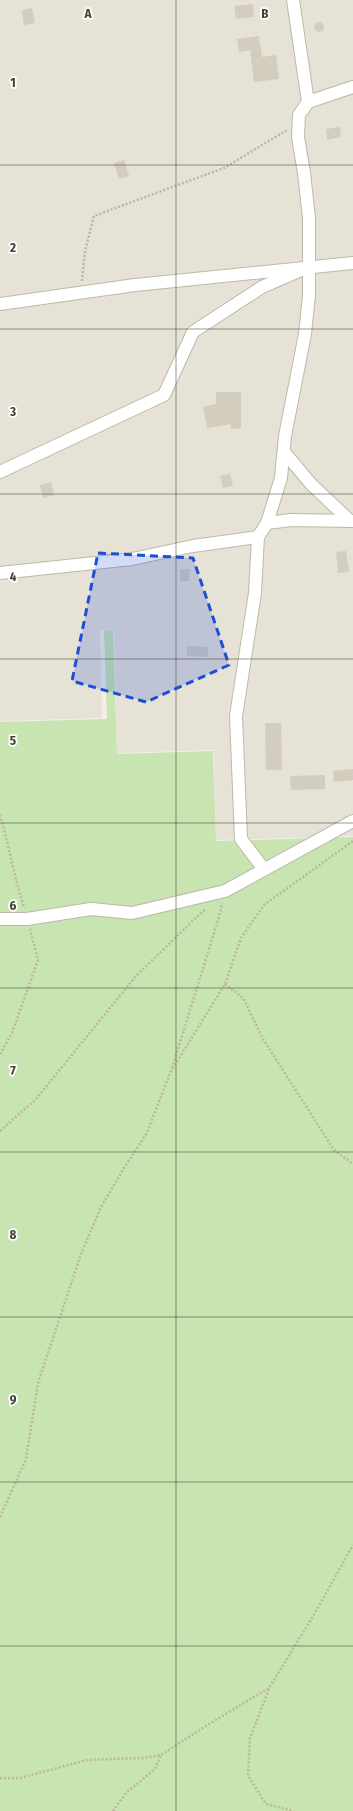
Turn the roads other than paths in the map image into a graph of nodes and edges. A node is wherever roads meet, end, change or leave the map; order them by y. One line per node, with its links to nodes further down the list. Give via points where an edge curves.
1 (293, 0): 3 (street)
2 (353, 87): 3 (street)
3 (308, 102): 5 (street, via 299,115 298,137 309,218)
4 (353, 264): 5 (street)
5 (308, 267): 6 (street, via 80,292); 7 (street, via 309,295 305,334 285,436); 8 (street, via 262,287 193,332 164,395)
6 (0, 304)
7 (285, 453): 9 (street, via 310,484); 10 (street, via 281,478)
8 (0, 472)
9 (351, 520): 10 (street, via 291,520)
10 (267, 523): 11 (street)
11 (258, 537): 12 (street, via 193,546 132,559); 14 (street, via 255,593 236,716 241,839)
12 (0, 573)
13 (353, 821): 14 (street)
14 (263, 868): 15 (street, via 225,891 132,913 91,909 28,919)
15 (0, 919)

